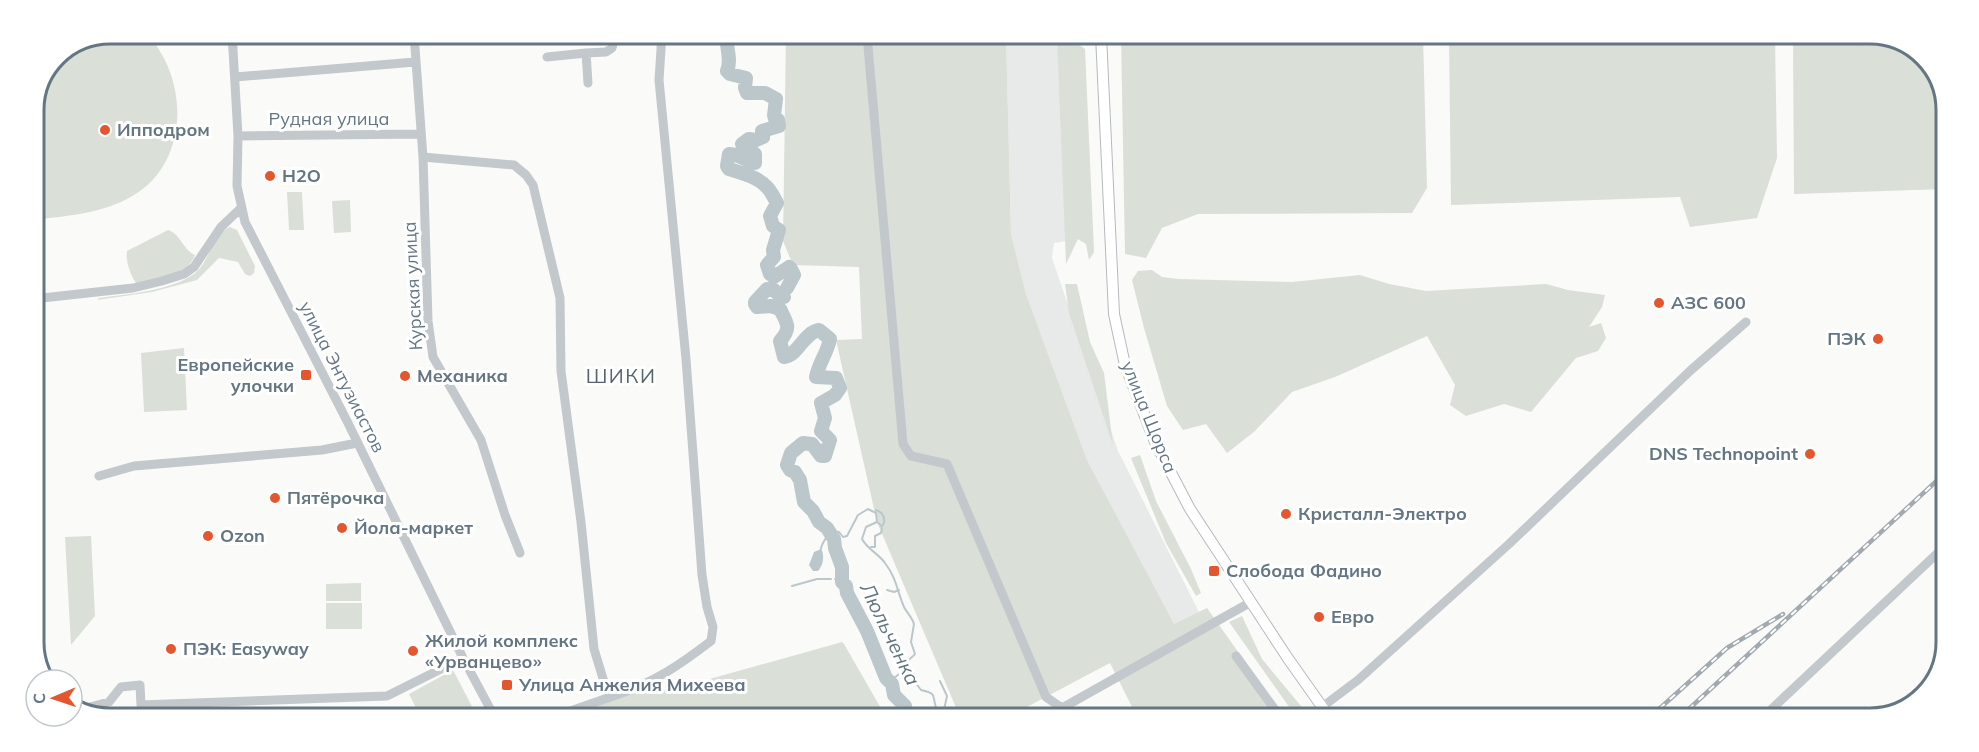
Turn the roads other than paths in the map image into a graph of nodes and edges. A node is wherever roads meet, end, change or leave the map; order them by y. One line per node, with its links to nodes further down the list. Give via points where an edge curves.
1 (233, 44): 10 (street, улица Энтузиастов)
2 (414, 44): 9 (street, Курская улица)
3 (613, 44): 7 (street, via 606,52)
4 (661, 44): 25 (street, via 659,80 702,575 713,627 711,641 677,667)
5 (868, 44): 30 (street, via 903,444 911,456 947,464 1046,697)
6 (1101, 44): 22 (main road, улица Щорса, via 1114,314 1125,365 1155,442 1190,509)
7 (586, 53): 8 (street); 11 (street)
8 (547, 57)
9 (415, 62): 10 (street); 12 (street, Курская улица)
10 (235, 77): 13 (street, улица Энтузиастов)
11 (588, 83)
12 (421, 134): 13 (street, Рудная улица); 14 (street, Курская улица)
13 (238, 136): 15 (street, улица Энтузиастов, via 237,186)
14 (423, 157): 20 (street, Курская улица, via 428,321 433,357 481,440); 25 (street, via 514,165 533,185 560,298 561,371 594,649 605,685)
15 (241, 208): 16 (street, via 221,227 194,267 177,277 133,288); 18 (street, улица Энтузиастов)
16 (44, 298)
17 (1746, 322): 27 (street, via 1501,551 1358,680)
18 (357, 443): 19 (street, via 322,450 134,466); 24 (street, улица Энтузиастов)
19 (99, 476)
20 (520, 553)
21 (1936, 555): 33 (street)
22 (1251, 602): 27 (main road, улица Щорса); 31 (street)
23 (1236, 656): 32 (street)
24 (463, 658): 26 (street, via 387,696 141,705 140,685 121,687 109,702); 28 (street, улица Энтузиастов)
25 (619, 694): 29 (street)
26 (93, 706)
27 (1322, 707)
28 (490, 708)
29 (579, 708)
30 (1058, 708)
31 (1071, 708)
32 (1274, 708)
33 (1773, 708)

